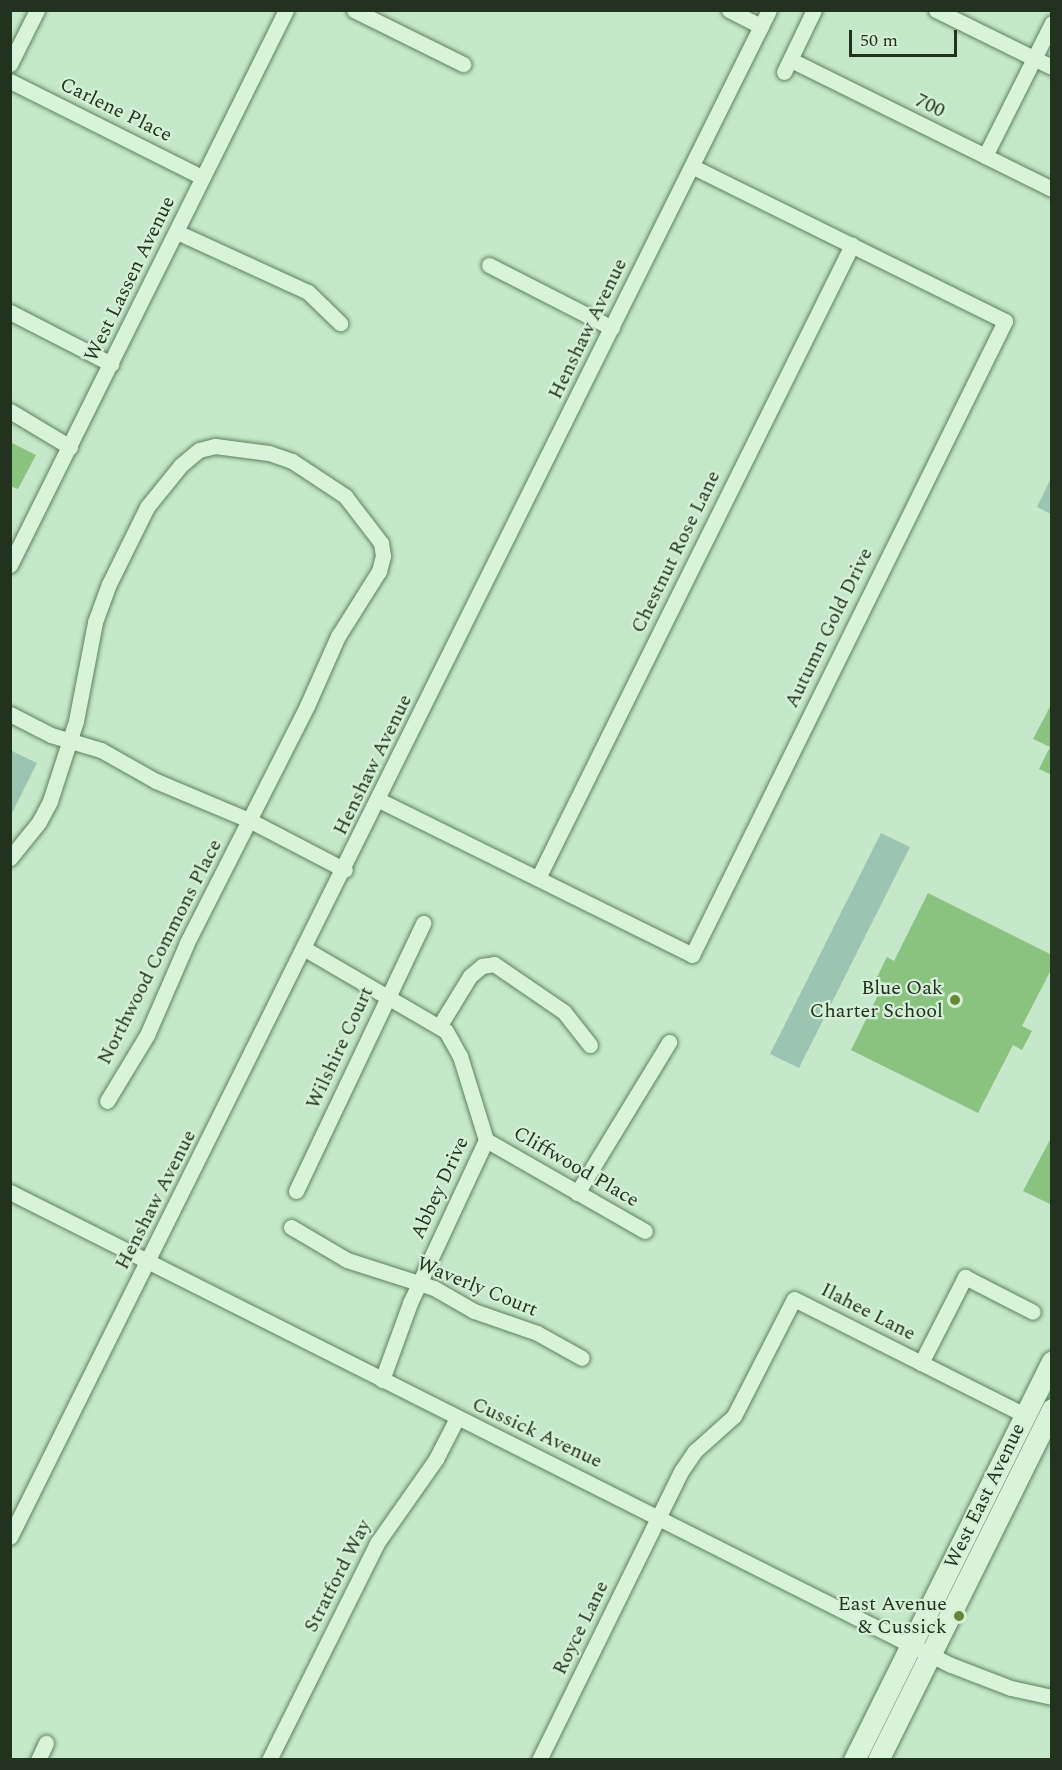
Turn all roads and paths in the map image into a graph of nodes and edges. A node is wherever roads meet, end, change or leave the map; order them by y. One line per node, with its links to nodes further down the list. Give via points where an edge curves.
1 (37, 10): 11 (street)
2 (286, 10): 17 (street, West Lassen Avenue)
3 (354, 10): 12 (street)
4 (729, 10): 9 (street)
5 (769, 10): 9 (street, Henshaw Avenue)
6 (814, 10): 15 (street, 700, via 787,66)
7 (936, 10): 10 (street)
8 (1052, 23): 10 (street)
9 (761, 26): 16 (street, Henshaw Avenue)
10 (1034, 59): 13 (street); 15 (street)
11 (10, 64)
12 (463, 64)
13 (1052, 67)
14 (10, 81): 17 (street, Carlene Place)
15 (986, 156): 18 (street, 700)
16 (692, 166): 20 (street, Autumn Gold Drive); 24 (street, Henshaw Avenue)
17 (202, 177): 19 (street, West Lassen Avenue)
18 (1052, 189)
19 (177, 232): 23 (street, via 316,296); 25 (street, West Lassen Avenue)
20 (852, 245): 35 (street, Chestnut Rose Lane); 35 (street, Autumn Gold Drive, via 1005,321 697,944 692,954)
21 (489, 265): 24 (street)
22 (10, 312): 25 (street)
23 (340, 322)
24 (612, 328): 31 (street, Henshaw Avenue)
25 (111, 364): 27 (street, West Lassen Avenue)
26 (10, 411): 27 (street)
27 (70, 447): 28 (street, West Lassen Avenue)
28 (10, 565)
29 (10, 714): 30 (street)
30 (70, 741): 32 (street, via 101,750 170,788); 32 (street, Northwood Commons Place, via 89,668 98,611 128,543 159,490 190,456 207,447 225,446 284,457 352,504 379,538 383,556 379,571 338,636); 33 (street, Northwood Commons Place, via 45,811)
31 (379, 800): 34 (street, Henshaw Avenue); 35 (street, Autumn Gold Drive)
32 (249, 820): 34 (street); 42 (street, Northwood Commons Place, via 186,943 147,1035)
33 (10, 858)
34 (345, 870): 37 (street, Henshaw Avenue)
35 (538, 878)
36 (423, 923): 38 (street, Wilshire Court, via 396,973)
37 (305, 949): 38 (street, Abbey Drive); 49 (street, Henshaw Avenue)
38 (388, 998): 39 (street, Abbey Drive); 44 (street, Wilshire Court)
39 (440, 1025): 41 (street, via 470,976 482,966 494,964 564,1012); 43 (street, Abbey Drive, via 460,1056)
40 (669, 1042): 46 (street)
41 (591, 1046)
42 (107, 1101)
43 (486, 1140): 46 (street, Cliffwood Place); 50 (street, Abbey Drive)
44 (296, 1191)
45 (10, 1192): 49 (street, Cussick Avenue)
46 (577, 1193): 48 (street, Cliffwood Place)
47 (291, 1227): 50 (street, Waverly Court, via 347,1260)
48 (645, 1231)
49 (148, 1261): 55 (street, Cussick Avenue); 60 (street, Henshaw Avenue)
50 (418, 1284): 52 (street, Waverly Court, via 438,1290 474,1311 537,1333); 55 (street, Abbey Drive)
51 (1033, 1312): 54 (street, via 965,1277)
52 (582, 1358)
53 (1052, 1362): 57 (main road, West East Avenue)
54 (921, 1363): 57 (street, Ilahee Lane); 59 (street, Ilahee Lane, via 794,1299 742,1402 724,1427 687,1460)
55 (382, 1380): 58 (street, Cussick Avenue)
56 (1052, 1409): 61 (main road, West East Avenue)
57 (1025, 1415): 61 (main road, West East Avenue)
58 (457, 1418): 59 (street, Cussick Avenue); 65 (street, Stratford Way, via 436,1459 376,1543)
59 (661, 1516): 61 (street, Cussick Avenue); 66 (street, Royce Lane)
60 (10, 1537)
61 (920, 1650): 62 (street, Cussick Avenue, via 1011,1688); 67 (main road, West East Avenue); 68 (main road, West East Avenue)
62 (1052, 1697)
63 (46, 1743): 64 (street)
64 (38, 1760)
65 (269, 1760)
66 (539, 1760)
67 (854, 1760)
68 (878, 1760)

